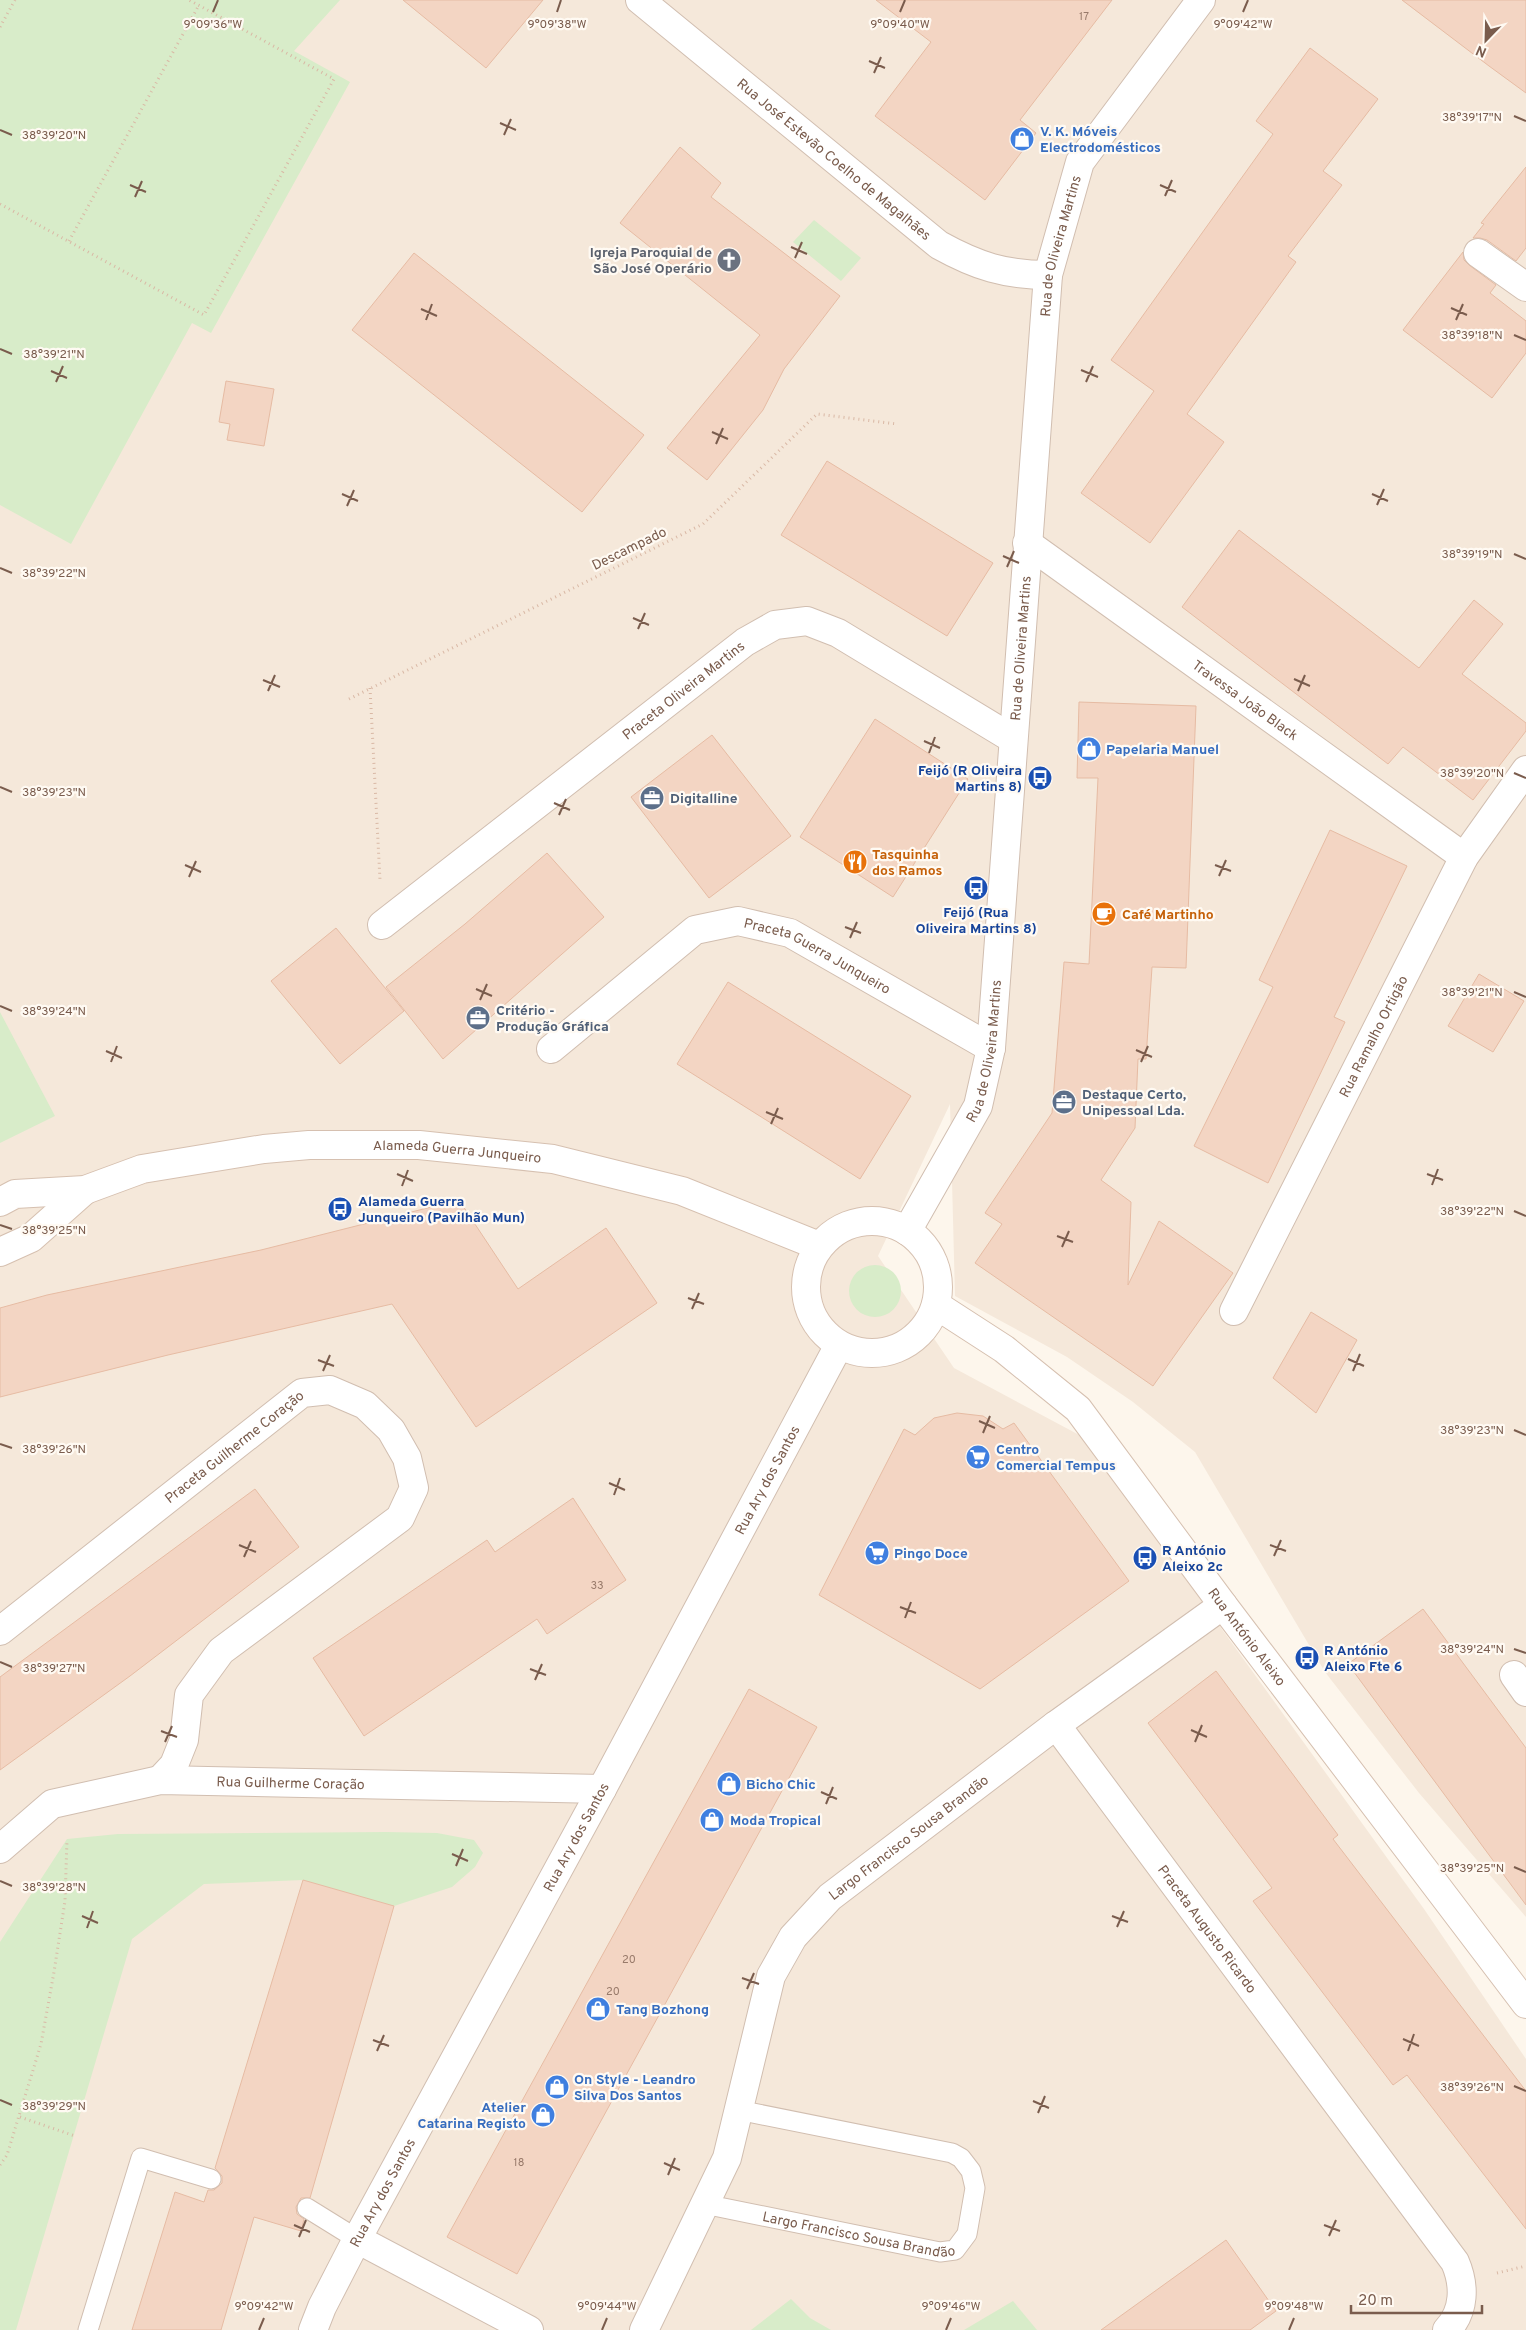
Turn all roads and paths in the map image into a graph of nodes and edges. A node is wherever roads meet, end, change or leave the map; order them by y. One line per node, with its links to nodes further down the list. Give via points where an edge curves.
1 (15, 0): 6 (path)
2 (189, 0): 5 (path)
3 (640, 0): 10 (street, Rua José Estevão Coelho de Magalhães, via 939,245 992,270)
4 (1201, 0): 10 (street, Rua de Oliveira Martins, via 1080,162)
5 (199, 5): 8 (path); 8 (path, via 334,79 310,123 204,315)
6 (0, 27)
7 (0, 204): 8 (path)
8 (70, 241)
9 (1478, 252): 11 (street)
10 (1048, 275): 13 (street, Rua de Oliveira Martins)
11 (1526, 287)
12 (897, 424): 14 (path, Descampado, via 817,414 703,524)
13 (1027, 543): 16 (street, Rua de Oliveira Martins); 18 (street, Travessa João Black)
14 (370, 688): 15 (path, Descampado); 19 (path)
15 (349, 699)
16 (1013, 739): 19 (street, Praceta Oliveira Martins, via 838,633 807,621 774,626 746,642); 20 (street, Rua de Oliveira Martins)
17 (1526, 770): 18 (street, Rua Ramalho Ortigão)
18 (1464, 857): 28 (street, Rua Ramalho Ortigão)
19 (382, 924)
20 (991, 1048): 21 (street, Praceta Guerra Junqueiro, via 790,933 738,921 694,930); 24 (street, Rua de Oliveira Martins, via 978,1106)
21 (551, 1049)
22 (86, 1190): 23 (street, Alameda Guerra Junqueiro, via 15,1194); 25 (street, Alameda Guerra Junqueiro, via 142,1170 264,1149 309,1145 419,1145 553,1159 682,1191); 26 (street, Alameda Guerra Junqueiro, via 32,1238)
23 (0, 1202)
24 (907, 1231): 25 (street, via 890,1223 850,1224); 27 (street, via 928,1251 938,1277)
25 (819, 1246): 29 (street, via 808,1266 805,1289 809,1311 821,1331)
26 (0, 1252)
27 (936, 1305): 29 (street, via 920,1332 908,1343 886,1353 861,1353); 30 (street, Rua António Aleixo, via 1004,1349 1078,1409)
28 (1234, 1311)
29 (838, 1345): 34 (street, Rua Ary dos Santos)
30 (1223, 1605): 32 (street); 37 (street, Rua António Aleixo)
31 (0, 1630): 33 (street, Praceta Guilherme Coração, via 302,1394 330,1390 365,1405 391,1430 407,1458 414,1488 400,1518 221,1650 189,1695 184,1740 174,1765)
32 (1056, 1725): 38 (street, Largo Francisco Sousa Brandão, via 830,1897 793,1937 771,1976); 50 (street, Praceta Augusto Ricardo, via 1455,2262 1462,2282 1461,2304)
33 (160, 1780): 34 (street, Rua Guilherme Coração); 36 (street, Rua Guilherme Coração, via 52,1804)
34 (602, 1788): 45 (street, Rua Ary dos Santos)
35 (67, 1839): 39 (path, via 65,1900 54,1972 41,2044)
36 (0, 1849)
37 (1526, 2004)
38 (738, 2110): 43 (street, Largo Francisco Sousa Brandão, via 727,2158); 43 (lane, Largo Francisco Sousa Brandão, via 952,2153 967,2164 974,2178 967,2234 954,2250 932,2251)
39 (20, 2117): 40 (path); 41 (path, via 7,2155)
40 (75, 2136)
41 (0, 2165)
42 (211, 2179): 46 (lane, via 141,2158)
43 (704, 2204): 49 (street, Largo Francisco Sousa Brandão)
44 (307, 2208): 45 (lane)
45 (357, 2239): 47 (street, Rua Ary dos Santos, via 322,2307); 48 (street)
46 (88, 2330)
47 (314, 2330)
48 (529, 2330)
49 (644, 2330)
50 (1447, 2330)

